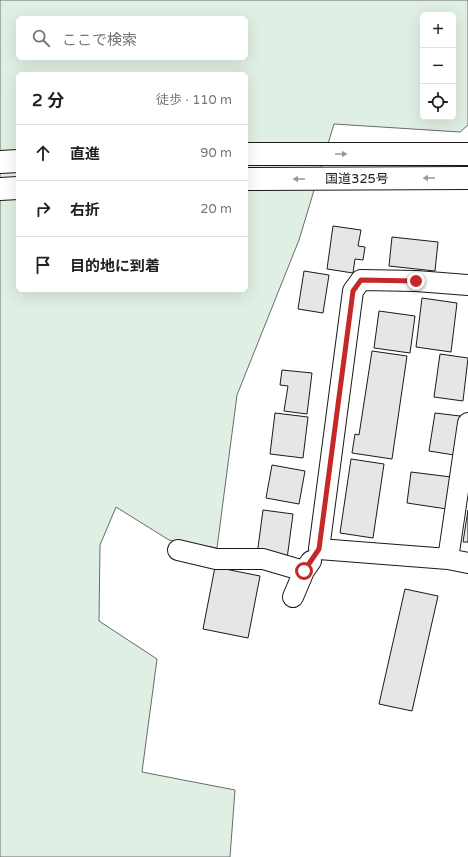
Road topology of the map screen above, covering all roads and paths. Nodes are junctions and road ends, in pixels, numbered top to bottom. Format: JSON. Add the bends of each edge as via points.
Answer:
{"nodes":[{"id":1,"x":248,"y":154,"type":"edge"},
{"id":2,"x":468,"y":154,"type":"edge"},
{"id":3,"x":16,"y":161,"type":"edge"},
{"id":4,"x":0,"y":162,"type":"edge"},
{"id":5,"x":468,"y":178,"type":"edge"},
{"id":6,"x":248,"y":179,"type":"edge"},
{"id":7,"x":16,"y":188,"type":"edge"},
{"id":8,"x":0,"y":189,"type":"edge"},
{"id":9,"x":468,"y":285,"type":"edge"},
{"id":10,"x":468,"y":423,"type":"edge"},
{"id":11,"x":319,"y":549,"type":"junction"},
{"id":12,"x":178,"y":550,"type":"dead end"},
{"id":13,"x":448,"y":559,"type":"junction"},
{"id":14,"x":468,"y":563,"type":"edge"},
{"id":15,"x":304,"y":571,"type":"junction"},
{"id":16,"x":293,"y":598,"type":"dead end"}],
"edges":[{"from":1,"to":2,"type":"highway","name":"国道325号","one_way":true},
{"from":3,"to":4,"type":"highway"},
{"from":5,"to":6,"type":"highway","name":"国道325号","one_way":true},
{"from":7,"to":8,"type":"highway"},
{"from":9,"to":11,"type":"street","via":[[361,280],[353,291]]},
{"from":10,"to":13,"type":"street"},
{"from":11,"to":13,"type":"street"},
{"from":11,"to":15,"type":"street"},
{"from":12,"to":15,"type":"street","via":[[216,559],[262,559]]},
{"from":13,"to":14,"type":"street"},
{"from":15,"to":16,"type":"street"}]}
